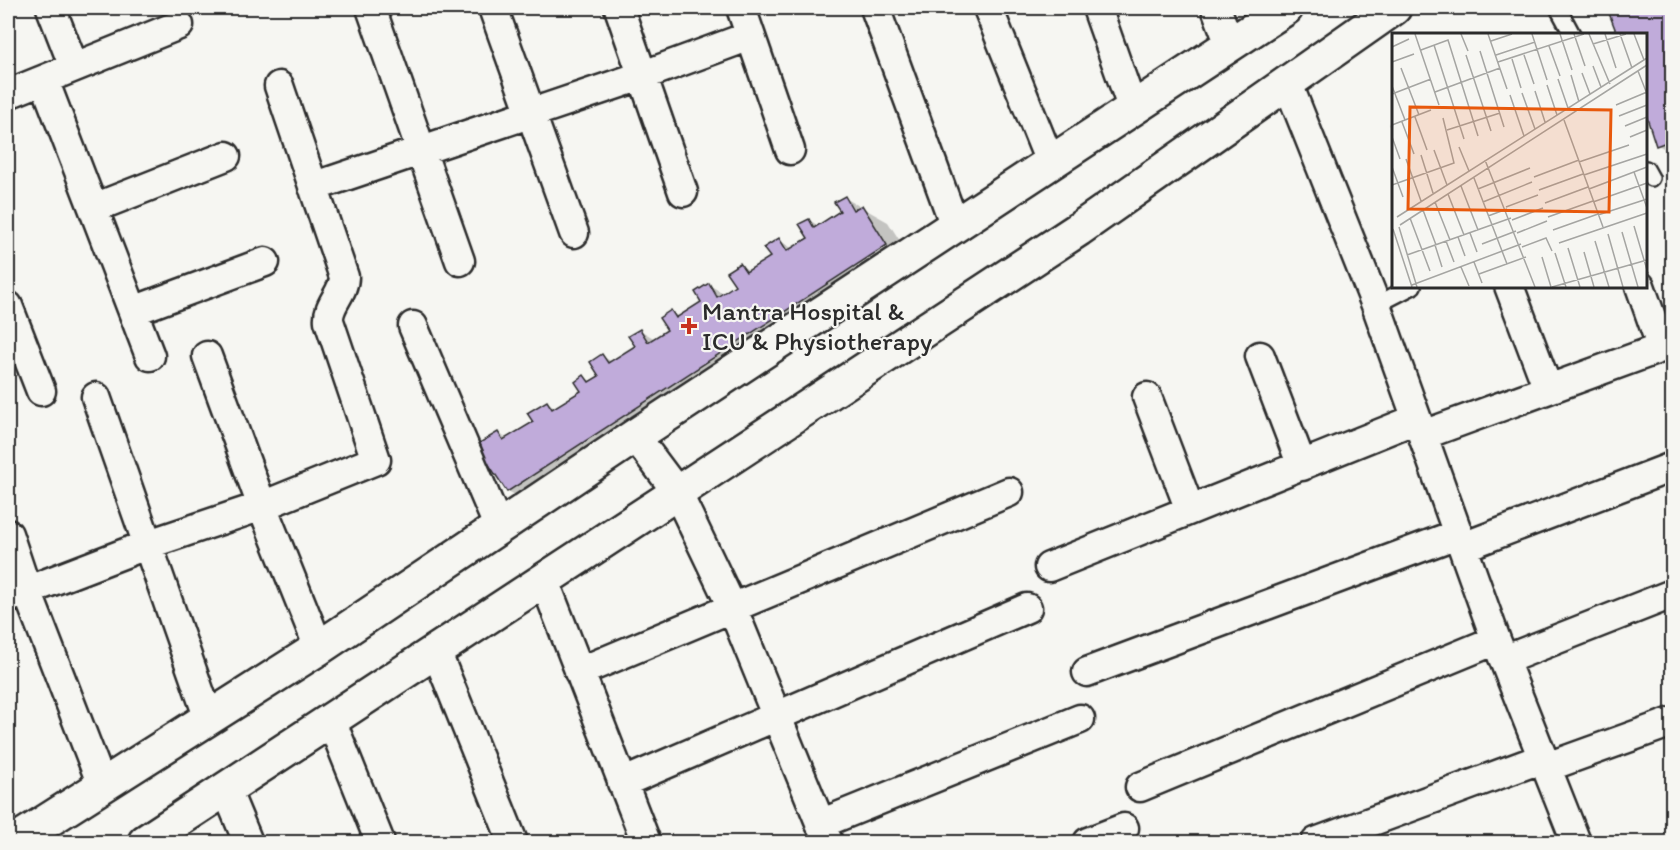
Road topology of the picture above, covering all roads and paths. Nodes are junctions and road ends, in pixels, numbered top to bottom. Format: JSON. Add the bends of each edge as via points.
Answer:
{"nodes":[{"id":1,"x":51,"y":8,"type":"edge"},
{"id":2,"x":371,"y":8,"type":"edge"},
{"id":3,"x":493,"y":8,"type":"edge"},
{"id":4,"x":619,"y":8,"type":"edge"},
{"id":5,"x":741,"y":8,"type":"edge"},
{"id":6,"x":875,"y":8,"type":"edge"},
{"id":7,"x":988,"y":8,"type":"edge"},
{"id":8,"x":1096,"y":8,"type":"edge"},
{"id":9,"x":1216,"y":8,"type":"edge"},
{"id":10,"x":1286,"y":8,"type":"edge"},
{"id":11,"x":1394,"y":8,"type":"edge"},
{"id":12,"x":1558,"y":8,"type":"edge"},
{"id":13,"x":179,"y":25,"type":"dead end"},
{"id":14,"x":1571,"y":33,"type":"edge"},
{"id":15,"x":750,"y":36,"type":"junction"},
{"id":16,"x":1230,"y":45,"type":"junction"},
{"id":17,"x":75,"y":67,"type":"junction"},
{"id":18,"x":644,"y":75,"type":"junction"},
{"id":19,"x":44,"y":80,"type":"junction"},
{"id":20,"x":1288,"y":84,"type":"junction"},
{"id":21,"x":279,"y":86,"type":"dead end"},
{"id":22,"x":8,"y":94,"type":"edge"},
{"id":23,"x":1132,"y":107,"type":"junction"},
{"id":24,"x":531,"y":112,"type":"junction"},
{"id":25,"x":422,"y":150,"type":"junction"},
{"id":26,"x":790,"y":150,"type":"dead end"},
{"id":27,"x":226,"y":156,"type":"dead end"},
{"id":28,"x":1050,"y":162,"type":"junction"},
{"id":29,"x":313,"y":187,"type":"junction"},
{"id":30,"x":683,"y":192,"type":"dead end"},
{"id":31,"x":94,"y":208,"type":"junction"},
{"id":32,"x":955,"y":226,"type":"junction"},
{"id":33,"x":574,"y":233,"type":"dead end"},
{"id":34,"x":265,"y":261,"type":"dead end"},
{"id":35,"x":460,"y":261,"type":"dead end"},
{"id":36,"x":1409,"y":288,"type":"edge"},
{"id":37,"x":1510,"y":288,"type":"edge"},
{"id":38,"x":1641,"y":288,"type":"edge"},
{"id":39,"x":1376,"y":305,"type":"junction"},
{"id":40,"x":8,"y":306,"type":"edge"},
{"id":41,"x":133,"y":311,"type":"junction"},
{"id":42,"x":413,"y":326,"type":"dead end"},
{"id":43,"x":1667,"y":346,"type":"edge"},
{"id":44,"x":150,"y":356,"type":"dead end"},
{"id":45,"x":207,"y":356,"type":"dead end"},
{"id":46,"x":1260,"y":356,"type":"dead end"},
{"id":47,"x":1548,"y":389,"type":"junction"},
{"id":48,"x":41,"y":391,"type":"dead end"},
{"id":49,"x":96,"y":397,"type":"dead end"},
{"id":50,"x":1147,"y":397,"type":"dead end"},
{"id":51,"x":1420,"y":427,"type":"junction"},
{"id":52,"x":635,"y":436,"type":"junction"},
{"id":53,"x":1302,"y":466,"type":"junction"},
{"id":54,"x":1672,"y":467,"type":"edge"},
{"id":55,"x":676,"y":492,"type":"junction"},
{"id":56,"x":1009,"y":492,"type":"dead end"},
{"id":57,"x":262,"y":506,"type":"junction"},
{"id":58,"x":1190,"y":510,"type":"junction"},
{"id":59,"x":499,"y":528,"type":"junction"},
{"id":60,"x":8,"y":534,"type":"edge"},
{"id":61,"x":1460,"y":541,"type":"junction"},
{"id":62,"x":146,"y":545,"type":"junction"},
{"id":63,"x":1049,"y":567,"type":"dead end"},
{"id":64,"x":544,"y":580,"type":"junction"},
{"id":65,"x":1672,"y":594,"type":"edge"},
{"id":66,"x":17,"y":595,"type":"edge"},
{"id":67,"x":732,"y":607,"type":"junction"},
{"id":68,"x":1027,"y":608,"type":"dead end"},
{"id":69,"x":319,"y":648,"type":"junction"},
{"id":70,"x":1500,"y":650,"type":"junction"},
{"id":71,"x":436,"y":651,"type":"junction"},
{"id":72,"x":579,"y":672,"type":"junction"},
{"id":73,"x":1087,"y":672,"type":"dead end"},
{"id":74,"x":777,"y":718,"type":"junction"},
{"id":75,"x":209,"y":719,"type":"junction"},
{"id":76,"x":1080,"y":719,"type":"dead end"},
{"id":77,"x":331,"y":720,"type":"junction"},
{"id":78,"x":1672,"y":722,"type":"edge"},
{"id":79,"x":1545,"y":762,"type":"junction"},
{"id":80,"x":622,"y":783,"type":"junction"},
{"id":81,"x":102,"y":785,"type":"junction"},
{"id":82,"x":1140,"y":787,"type":"dead end"},
{"id":83,"x":226,"y":789,"type":"junction"},
{"id":84,"x":1124,"y":828,"type":"dead end"},
{"id":85,"x":821,"y":836,"type":"edge"},
{"id":86,"x":14,"y":843,"type":"edge"},
{"id":87,"x":145,"y":843,"type":"edge"},
{"id":88,"x":248,"y":843,"type":"edge"},
{"id":89,"x":380,"y":843,"type":"edge"},
{"id":90,"x":513,"y":843,"type":"edge"},
{"id":91,"x":646,"y":843,"type":"edge"},
{"id":92,"x":1088,"y":843,"type":"edge"},
{"id":93,"x":1316,"y":843,"type":"edge"},
{"id":94,"x":1576,"y":843,"type":"edge"}],
"edges":[{"from":1,"to":17,"type":"street"},
{"from":2,"to":25,"type":"street"},
{"from":3,"to":24,"type":"street"},
{"from":4,"to":18,"type":"street"},
{"from":5,"to":15,"type":"street"},
{"from":6,"to":32,"type":"street"},
{"from":7,"to":28,"type":"street"},
{"from":8,"to":23,"type":"street"},
{"from":9,"to":16,"type":"street"},
{"from":10,"to":16,"type":"street"},
{"from":11,"to":20,"type":"street"},
{"from":12,"to":14,"type":"lane"},
{"from":13,"to":17,"type":"street"},
{"from":15,"to":18,"type":"street"},
{"from":15,"to":26,"type":"street"},
{"from":16,"to":23,"type":"street"},
{"from":17,"to":19,"type":"street"},
{"from":18,"to":24,"type":"street"},
{"from":18,"to":30,"type":"street"},
{"from":19,"to":22,"type":"street"},
{"from":19,"to":31,"type":"street"},
{"from":20,"to":39,"type":"street"},
{"from":20,"to":55,"type":"street","via":[[1079,229]]},
{"from":21,"to":29,"type":"street"},
{"from":23,"to":28,"type":"street"},
{"from":24,"to":25,"type":"street"},
{"from":24,"to":33,"type":"street"},
{"from":25,"to":29,"type":"street"},
{"from":25,"to":35,"type":"street"},
{"from":27,"to":31,"type":"street"},
{"from":28,"to":32,"type":"street"},
{"from":29,"to":57,"type":"street","via":[[344,280],[328,315],[329,321],[376,460]]},
{"from":31,"to":41,"type":"street"},
{"from":32,"to":52,"type":"street"},
{"from":34,"to":41,"type":"street"},
{"from":36,"to":39,"type":"lane"},
{"from":37,"to":47,"type":"street"},
{"from":38,"to":43,"type":"street"},
{"from":39,"to":51,"type":"street"},
{"from":40,"to":48,"type":"street"},
{"from":41,"to":44,"type":"street"},
{"from":42,"to":59,"type":"street"},
{"from":43,"to":47,"type":"street"},
{"from":45,"to":57,"type":"street"},
{"from":46,"to":53,"type":"street"},
{"from":47,"to":51,"type":"street"},
{"from":49,"to":62,"type":"street"},
{"from":50,"to":58,"type":"street"},
{"from":51,"to":53,"type":"street"},
{"from":51,"to":61,"type":"street"},
{"from":52,"to":55,"type":"street"},
{"from":52,"to":59,"type":"street"},
{"from":53,"to":58,"type":"street"},
{"from":54,"to":61,"type":"street"},
{"from":55,"to":64,"type":"street"},
{"from":55,"to":67,"type":"street"},
{"from":56,"to":67,"type":"street"},
{"from":57,"to":62,"type":"street"},
{"from":57,"to":69,"type":"street"},
{"from":58,"to":63,"type":"street"},
{"from":59,"to":69,"type":"street"},
{"from":60,"to":66,"type":"street"},
{"from":61,"to":70,"type":"street"},
{"from":61,"to":73,"type":"street"},
{"from":62,"to":66,"type":"street"},
{"from":62,"to":75,"type":"street"},
{"from":64,"to":71,"type":"street"},
{"from":64,"to":72,"type":"street"},
{"from":65,"to":70,"type":"street"},
{"from":66,"to":81,"type":"street"},
{"from":67,"to":72,"type":"street"},
{"from":67,"to":74,"type":"street"},
{"from":68,"to":74,"type":"street"},
{"from":69,"to":75,"type":"street"},
{"from":70,"to":79,"type":"street"},
{"from":70,"to":82,"type":"street"},
{"from":71,"to":77,"type":"street"},
{"from":71,"to":90,"type":"street"},
{"from":72,"to":80,"type":"street"},
{"from":74,"to":80,"type":"street"},
{"from":74,"to":85,"type":"street"},
{"from":75,"to":81,"type":"street"},
{"from":76,"to":85,"type":"street"},
{"from":77,"to":83,"type":"street"},
{"from":77,"to":89,"type":"street"},
{"from":78,"to":79,"type":"street"},
{"from":79,"to":93,"type":"street"},
{"from":79,"to":94,"type":"street"},
{"from":80,"to":91,"type":"street"},
{"from":81,"to":86,"type":"street"},
{"from":83,"to":87,"type":"street"},
{"from":83,"to":88,"type":"street"},
{"from":84,"to":92,"type":"street"}]}
